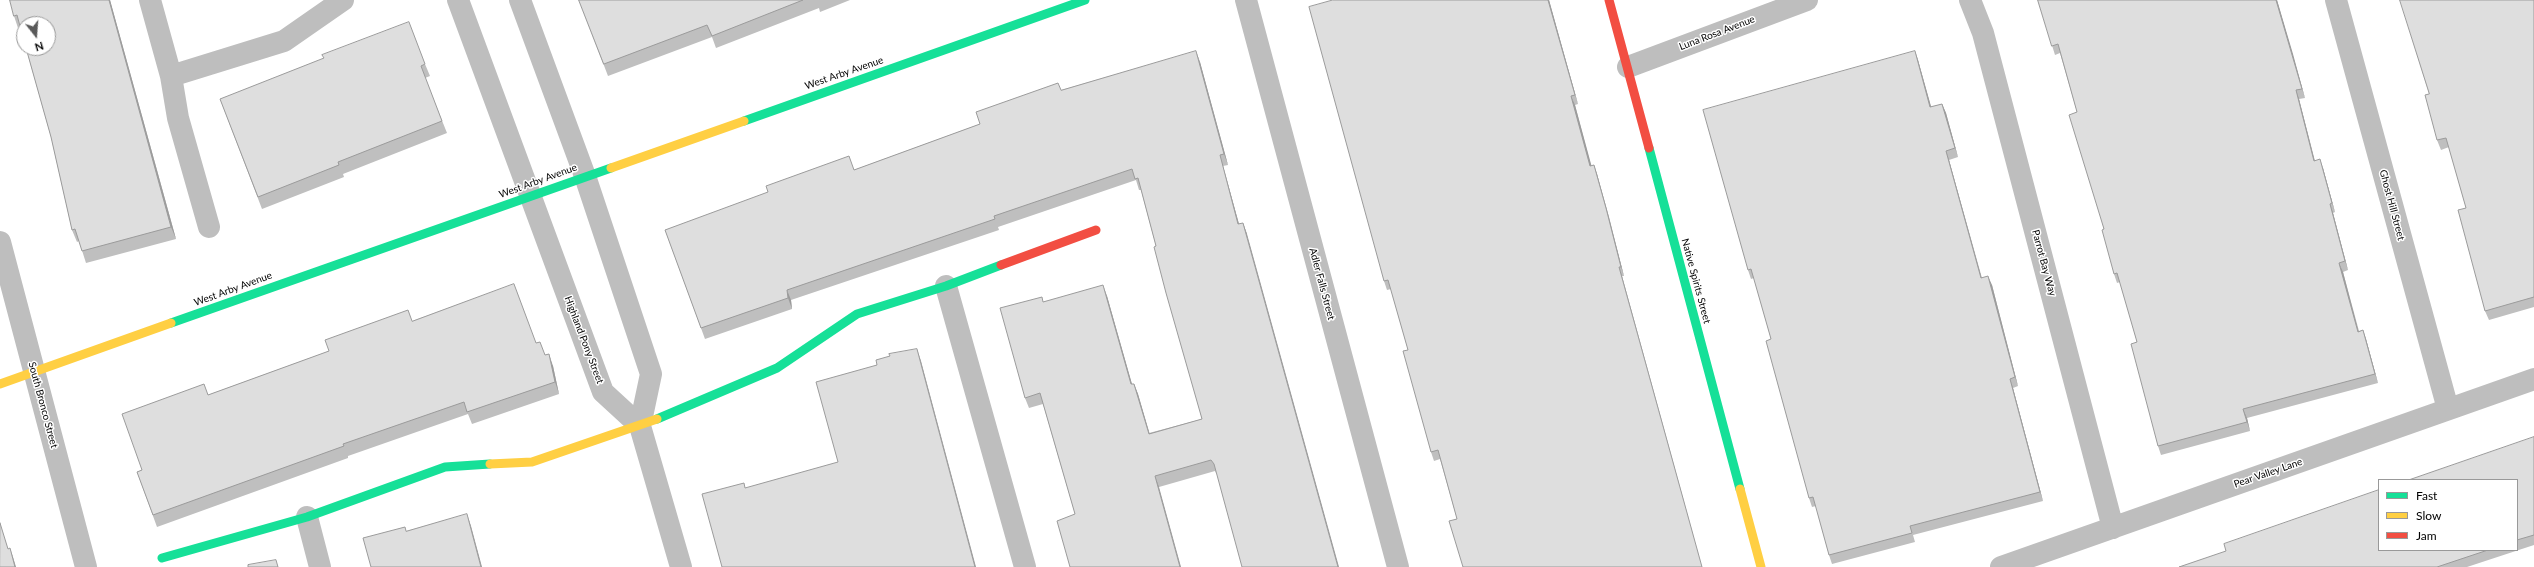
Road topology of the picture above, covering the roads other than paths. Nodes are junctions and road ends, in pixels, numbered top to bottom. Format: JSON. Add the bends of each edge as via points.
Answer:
{"nodes":[{"id":1,"x":150,"y":0,"type":"edge"},
{"id":2,"x":343,"y":0,"type":"edge"},
{"id":3,"x":458,"y":0,"type":"edge"},
{"id":4,"x":520,"y":0,"type":"edge"},
{"id":5,"x":1085,"y":0,"type":"edge"},
{"id":6,"x":1246,"y":0,"type":"edge"},
{"id":7,"x":1609,"y":0,"type":"edge"},
{"id":8,"x":1807,"y":0,"type":"edge"},
{"id":9,"x":1970,"y":0,"type":"edge"},
{"id":10,"x":2336,"y":0,"type":"edge"},
{"id":11,"x":1628,"y":67,"type":"junction"},
{"id":12,"x":171,"y":76,"type":"junction"},
{"id":13,"x":585,"y":176,"type":"junction"},
{"id":14,"x":529,"y":196,"type":"junction"},
{"id":15,"x":209,"y":227,"type":"dead end"},
{"id":16,"x":1096,"y":230,"type":"dead end"},
{"id":17,"x":0,"y":242,"type":"edge"},
{"id":18,"x":946,"y":286,"type":"junction"},
{"id":19,"x":34,"y":372,"type":"junction"},
{"id":20,"x":2534,"y":379,"type":"edge"},
{"id":21,"x":0,"y":384,"type":"edge"},
{"id":22,"x":2448,"y":409,"type":"junction"},
{"id":23,"x":640,"y":426,"type":"junction"},
{"id":24,"x":307,"y":516,"type":"junction"},
{"id":25,"x":2113,"y":528,"type":"junction"},
{"id":26,"x":162,"y":558,"type":"dead end"},
{"id":27,"x":86,"y":567,"type":"edge"},
{"id":28,"x":320,"y":567,"type":"edge"},
{"id":29,"x":680,"y":567,"type":"edge"},
{"id":30,"x":1025,"y":567,"type":"edge"},
{"id":31,"x":1398,"y":567,"type":"edge"},
{"id":32,"x":1761,"y":567,"type":"edge"},
{"id":33,"x":2001,"y":567,"type":"edge"}],
"edges":[{"from":1,"to":12,"type":"street"},
{"from":2,"to":12,"type":"street","via":[[284,41]]},
{"from":3,"to":14,"type":"street","name":"Highland Pony Street"},
{"from":4,"to":13,"type":"street"},
{"from":5,"to":13,"type":"street","name":"West Arby Avenue"},
{"from":6,"to":31,"type":"street","name":"Adler Falls Street"},
{"from":7,"to":11,"type":"street","name":"Native Spirits Street"},
{"from":8,"to":11,"type":"street","name":"Luna Rosa Avenue"},
{"from":9,"to":25,"type":"street","name":"Parrot Bay Way","via":[[1983,33]]},
{"from":10,"to":22,"type":"street","name":"Ghost Hill Street"},
{"from":11,"to":32,"type":"street","name":"Native Spirits Street"},
{"from":12,"to":15,"type":"street","via":[[178,118]]},
{"from":13,"to":14,"type":"street","name":"West Arby Avenue"},
{"from":13,"to":23,"type":"street","via":[[651,374]]},
{"from":14,"to":19,"type":"street","name":"West Arby Avenue"},
{"from":14,"to":23,"type":"street","name":"Highland Pony Street","via":[[603,392]]},
{"from":16,"to":18,"type":"street"},
{"from":17,"to":19,"type":"street","name":"South Bronco Street"},
{"from":18,"to":23,"type":"street","via":[[857,314],[777,368]]},
{"from":18,"to":30,"type":"street"},
{"from":19,"to":21,"type":"street","name":"West Arby Avenue"},
{"from":19,"to":27,"type":"street","name":"South Bronco Street"},
{"from":20,"to":22,"type":"street","name":"Pear Valley Lane"},
{"from":22,"to":25,"type":"street","name":"Pear Valley Lane"},
{"from":23,"to":24,"type":"street","via":[[532,462],[445,467]]},
{"from":23,"to":29,"type":"street"},
{"from":24,"to":26,"type":"street"},
{"from":24,"to":28,"type":"street"},
{"from":25,"to":33,"type":"street","name":"Pear Valley Lane"}]}
